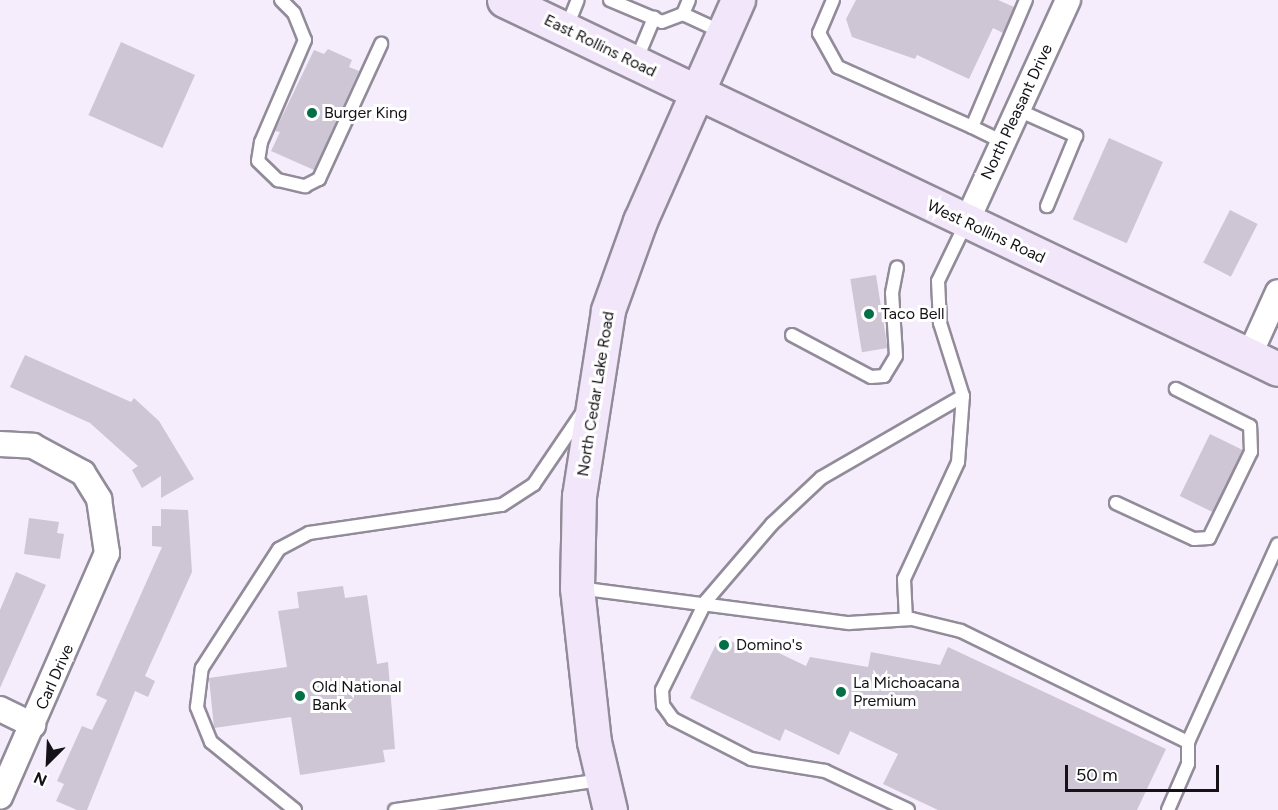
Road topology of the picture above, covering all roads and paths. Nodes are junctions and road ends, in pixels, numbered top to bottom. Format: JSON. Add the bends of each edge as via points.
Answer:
{"nodes":[{"id":1,"x":281,"y":0,"type":"edge"},
{"id":2,"x":506,"y":0,"type":"edge"},
{"id":3,"x":610,"y":0,"type":"edge"},
{"id":4,"x":689,"y":0,"type":"edge"},
{"id":5,"x":738,"y":0,"type":"edge"},
{"id":6,"x":833,"y":0,"type":"edge"},
{"id":7,"x":1026,"y":0,"type":"edge"},
{"id":8,"x":1068,"y":0,"type":"edge"},
{"id":9,"x":683,"y":14,"type":"junction"},
{"id":10,"x":572,"y":15,"type":"edge"},
{"id":11,"x":654,"y":18,"type":"junction"},
{"id":12,"x":723,"y":32,"type":"junction"},
{"id":13,"x":381,"y":44,"type":"dead end"},
{"id":14,"x":635,"y":63,"type":"junction"},
{"id":15,"x":696,"y":92,"type":"junction"},
{"id":16,"x":1018,"y":110,"type":"junction"},
{"id":17,"x":972,"y":128,"type":"junction"},
{"id":18,"x":1003,"y":142,"type":"junction"},
{"id":19,"x":1047,"y":206,"type":"dead end"},
{"id":20,"x":966,"y":223,"type":"junction"},
{"id":21,"x":897,"y":267,"type":"dead end"},
{"id":22,"x":1278,"y":292,"type":"edge"},
{"id":23,"x":792,"y":335,"type":"dead end"},
{"id":24,"x":1264,"y":363,"type":"edge"},
{"id":25,"x":1176,"y":389,"type":"dead end"},
{"id":26,"x":595,"y":395,"type":"junction"},
{"id":27,"x":963,"y":396,"type":"junction"},
{"id":28,"x":0,"y":444,"type":"edge"},
{"id":29,"x":1116,"y":503,"type":"dead end"},
{"id":30,"x":1278,"y":544,"type":"edge"},
{"id":31,"x":577,"y":588,"type":"junction"},
{"id":32,"x":706,"y":601,"type":"junction"},
{"id":33,"x":906,"y":619,"type":"junction"},
{"id":34,"x":0,"y":709,"type":"edge"},
{"id":35,"x":33,"y":725,"type":"junction"},
{"id":36,"x":1188,"y":742,"type":"junction"},
{"id":37,"x":606,"y":795,"type":"edge"},
{"id":38,"x":0,"y":797,"type":"edge"},
{"id":39,"x":295,"y":810,"type":"edge"},
{"id":40,"x":394,"y":810,"type":"edge"},
{"id":41,"x":908,"y":810,"type":"edge"},
{"id":42,"x":1168,"y":810,"type":"edge"}],
"edges":[{"from":1,"to":13,"type":"lane","via":[[294,13],[305,40],[261,142],[258,161],[278,180],[304,186],[319,179]]},
{"from":2,"to":10,"type":"main road","name":"East Rollins Road"},
{"from":3,"to":11,"type":"lane"},
{"from":4,"to":9,"type":"lane"},
{"from":5,"to":12,"type":"main road","name":"North Cedar Lake Road"},
{"from":6,"to":17,"type":"lane","via":[[819,33],[838,68]]},
{"from":7,"to":17,"type":"lane"},
{"from":8,"to":16,"type":"street","name":"North Pleasant Drive"},
{"from":9,"to":11,"type":"lane","via":[[662,22]]},
{"from":9,"to":12,"type":"lane"},
{"from":10,"to":14,"type":"main road","name":"East Rollins Road"},
{"from":11,"to":14,"type":"lane"},
{"from":12,"to":15,"type":"main road","name":"North Cedar Lake Road"},
{"from":14,"to":15,"type":"main road","name":"East Rollins Road"},
{"from":15,"to":20,"type":"main road","name":"West Rollins Road"},
{"from":15,"to":26,"type":"main road","name":"North Cedar Lake Road","via":[[608,310]]},
{"from":16,"to":18,"type":"street","name":"North Pleasant Drive"},
{"from":16,"to":19,"type":"lane","via":[[1076,136]]},
{"from":17,"to":18,"type":"lane"},
{"from":18,"to":20,"type":"street","name":"North Pleasant Drive"},
{"from":20,"to":24,"type":"main road","name":"West Rollins Road"},
{"from":20,"to":27,"type":"lane","via":[[938,281],[940,323]]},
{"from":21,"to":23,"type":"lane","via":[[892,293],[896,356],[884,376],[871,376]]},
{"from":22,"to":24,"type":"street"},
{"from":25,"to":29,"type":"lane","via":[[1250,426],[1251,452],[1209,538],[1194,539]]},
{"from":26,"to":31,"type":"main road","name":"North Cedar Lake Road","via":[[579,496]]},
{"from":26,"to":39,"type":"lane","via":[[534,484],[502,505],[309,533],[279,549],[202,668],[197,706],[211,742]]},
{"from":27,"to":32,"type":"lane","via":[[820,478],[723,576]]},
{"from":27,"to":33,"type":"lane","via":[[958,462],[904,579]]},
{"from":28,"to":35,"type":"street","name":"Carl Drive","via":[[33,446],[83,473],[105,520],[107,553]]},
{"from":30,"to":36,"type":"lane"},
{"from":31,"to":32,"type":"lane"},
{"from":31,"to":37,"type":"main road","name":"North Cedar Lake Road"},
{"from":32,"to":33,"type":"lane","via":[[849,623]]},
{"from":32,"to":41,"type":"lane","via":[[662,690],[663,705],[673,718],[752,759],[825,771]]},
{"from":33,"to":36,"type":"lane","via":[[961,631]]},
{"from":34,"to":35,"type":"street"},
{"from":35,"to":38,"type":"street","name":"Carl Drive"},
{"from":36,"to":42,"type":"lane","via":[[1188,764]]},
{"from":37,"to":40,"type":"lane"}]}
